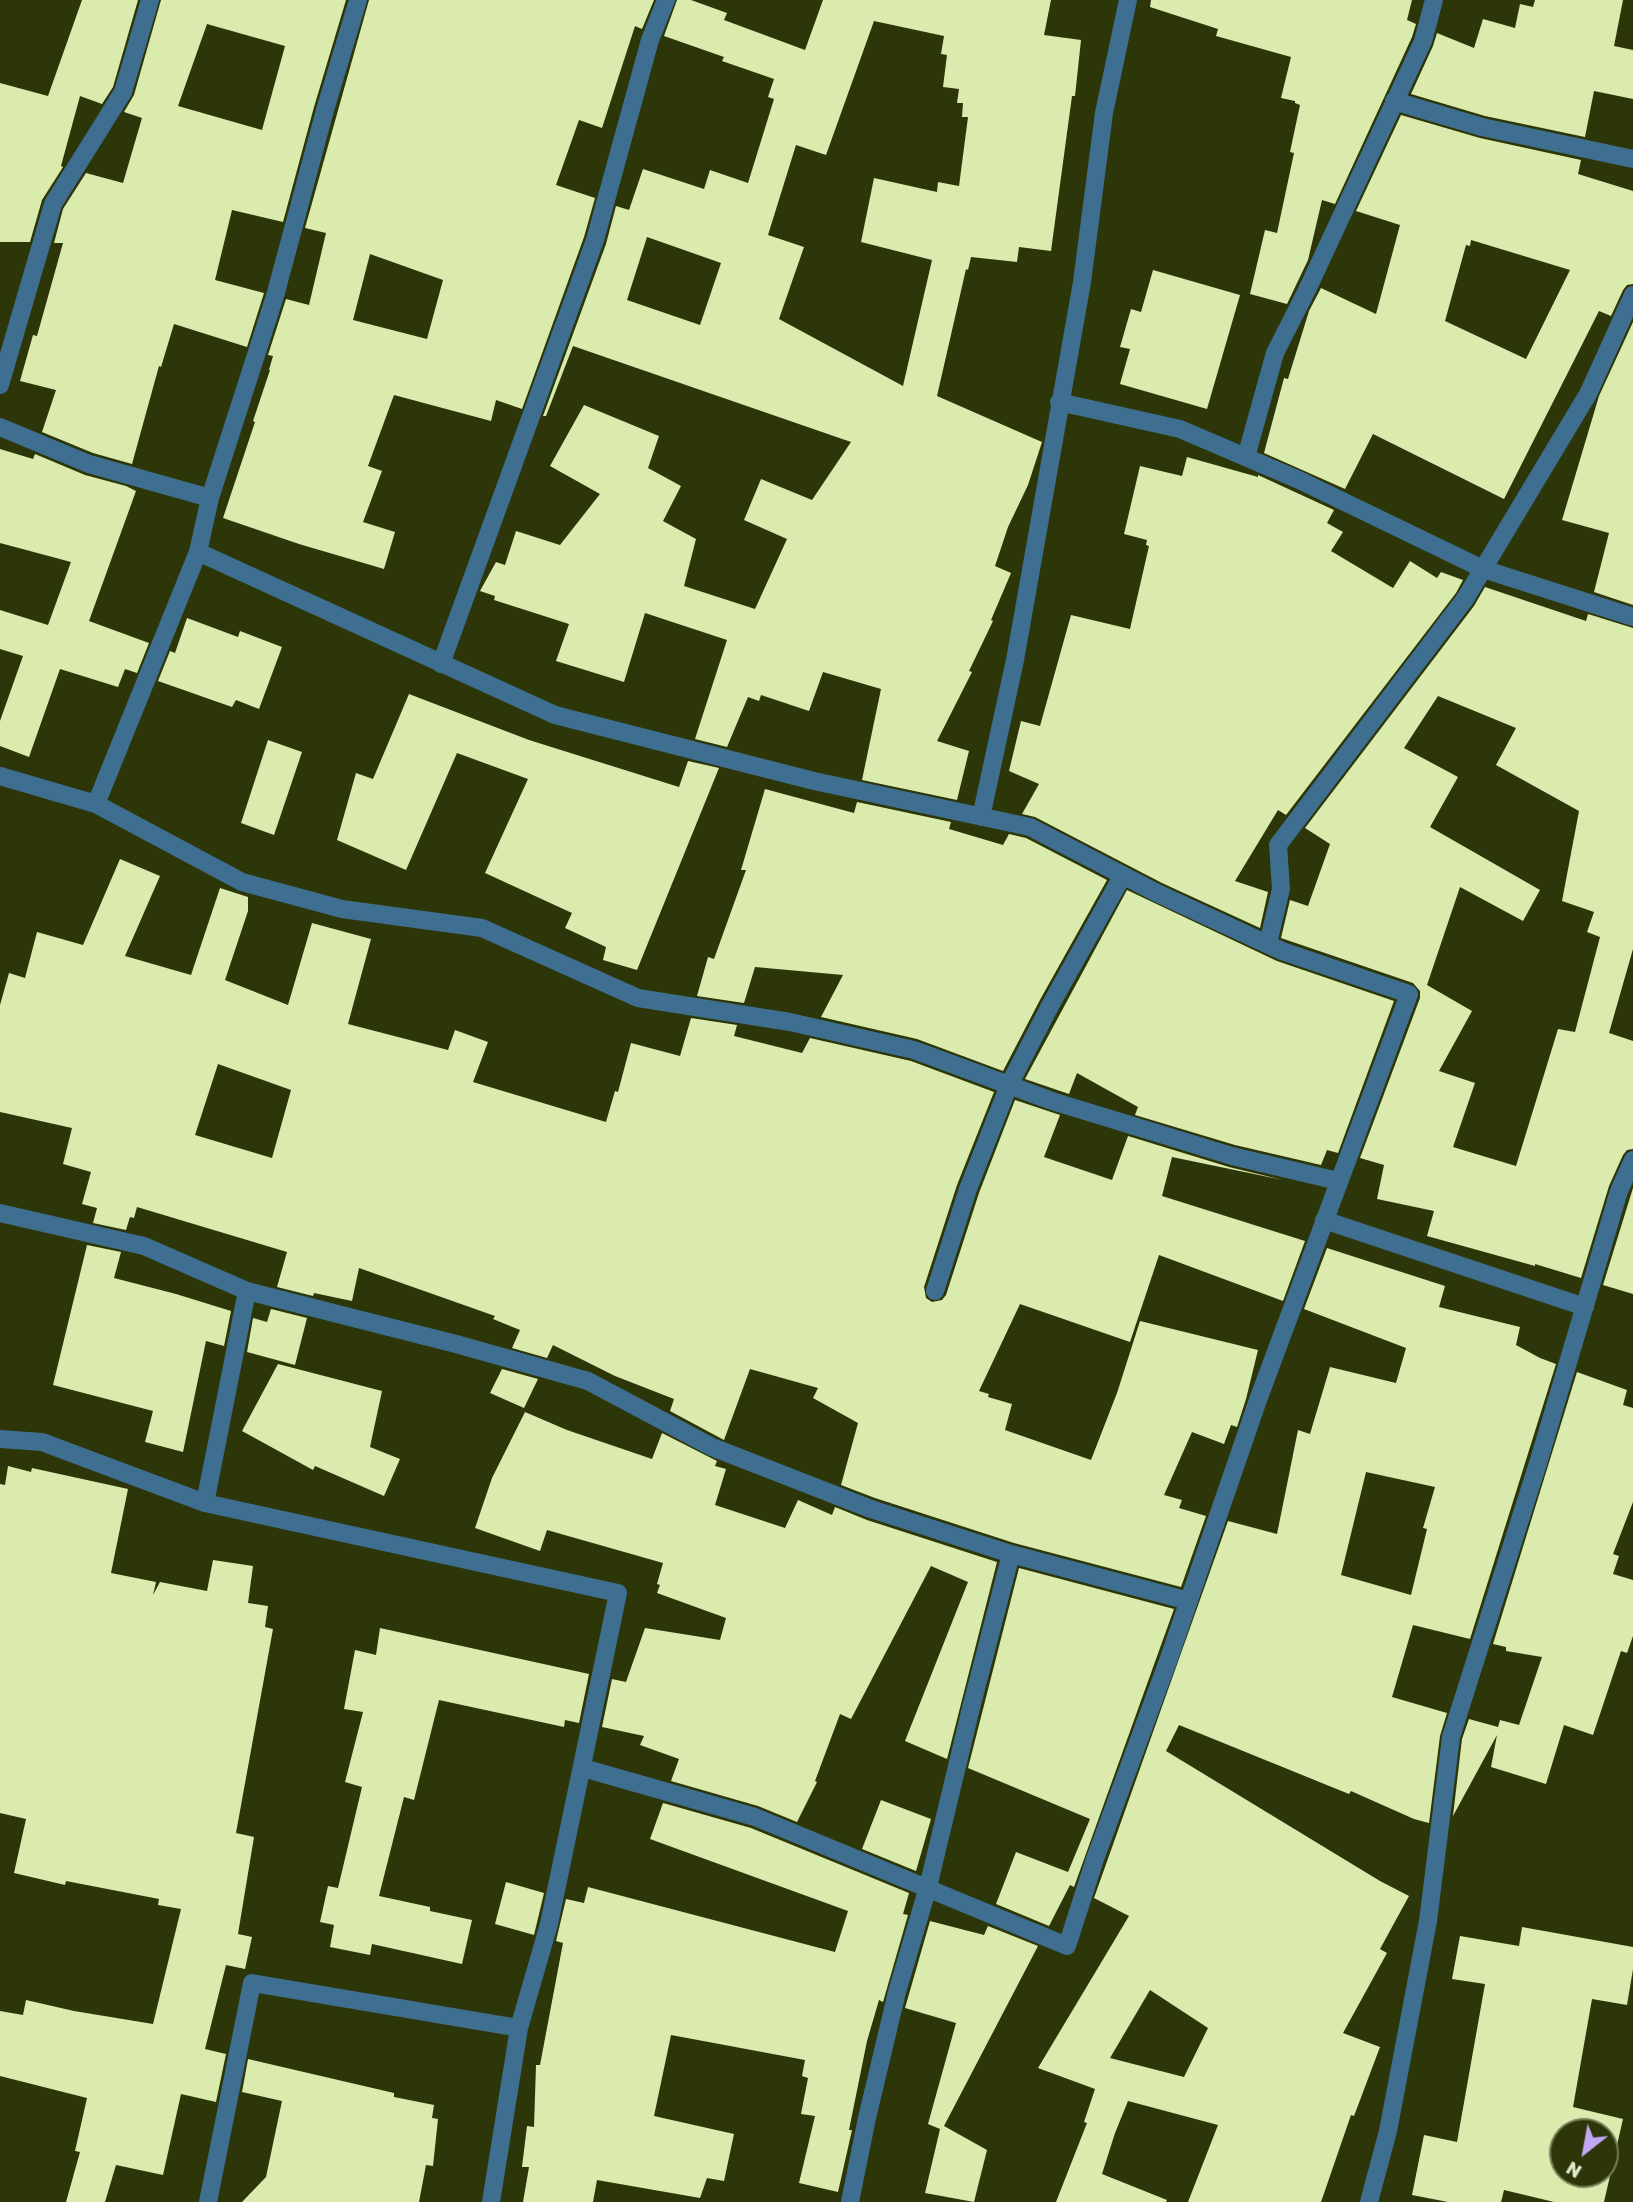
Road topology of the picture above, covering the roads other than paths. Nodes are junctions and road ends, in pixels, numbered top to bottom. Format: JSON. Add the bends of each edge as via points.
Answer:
{"nodes":[{"id":1,"x":150,"y":0,"type":"edge"},
{"id":2,"x":358,"y":0,"type":"edge"},
{"id":3,"x":666,"y":0,"type":"edge"},
{"id":4,"x":1128,"y":0,"type":"edge"},
{"id":5,"x":1434,"y":0,"type":"edge"},
{"id":6,"x":1394,"y":101,"type":"junction"},
{"id":7,"x":1633,"y":159,"type":"edge"},
{"id":8,"x":1633,"y":295,"type":"edge"},
{"id":9,"x":0,"y":385,"type":"edge"},
{"id":10,"x":1059,"y":402,"type":"junction"},
{"id":11,"x":0,"y":427,"type":"edge"},
{"id":12,"x":1246,"y":457,"type":"junction"},
{"id":13,"x":210,"y":498,"type":"junction"},
{"id":14,"x":198,"y":552,"type":"junction"},
{"id":15,"x":1483,"y":569,"type":"junction"},
{"id":16,"x":1633,"y":617,"type":"edge"},
{"id":17,"x":441,"y":664,"type":"junction"},
{"id":18,"x":0,"y":776,"type":"edge"},
{"id":19,"x":96,"y":804,"type":"junction"},
{"id":20,"x":981,"y":817,"type":"junction"},
{"id":21,"x":1123,"y":875,"type":"junction"},
{"id":22,"x":1268,"y":943,"type":"junction"},
{"id":23,"x":1009,"y":1085,"type":"junction"},
{"id":24,"x":1633,"y":1160,"type":"edge"},
{"id":25,"x":1338,"y":1181,"type":"junction"},
{"id":26,"x":0,"y":1213,"type":"edge"},
{"id":27,"x":1324,"y":1220,"type":"junction"},
{"id":28,"x":247,"y":1291,"type":"junction"},
{"id":29,"x":935,"y":1291,"type":"dead end"},
{"id":30,"x":1585,"y":1307,"type":"junction"},
{"id":31,"x":0,"y":1439,"type":"edge"},
{"id":32,"x":205,"y":1503,"type":"junction"},
{"id":33,"x":1011,"y":1554,"type":"junction"},
{"id":34,"x":1189,"y":1601,"type":"junction"},
{"id":35,"x":583,"y":1768,"type":"junction"},
{"id":36,"x":928,"y":1888,"type":"junction"},
{"id":37,"x":519,"y":2028,"type":"junction"},
{"id":38,"x":1374,"y":2201,"type":"edge"},
{"id":39,"x":208,"y":2202,"type":"edge"},
{"id":40,"x":491,"y":2202,"type":"edge"},
{"id":41,"x":850,"y":2202,"type":"edge"}],
"edges":[{"from":1,"to":9,"type":"street","via":[[123,92],[53,204]]},
{"from":2,"to":13,"type":"street","via":[[275,296]]},
{"from":3,"to":17,"type":"street","via":[[650,40],[595,240]]},
{"from":4,"to":10,"type":"street","via":[[1104,113],[1082,282]]},
{"from":5,"to":6,"type":"street","via":[[1423,41]]},
{"from":6,"to":7,"type":"street","via":[[1482,127]]},
{"from":6,"to":12,"type":"street","via":[[1275,353]]},
{"from":8,"to":15,"type":"street","via":[[1588,394]]},
{"from":10,"to":12,"type":"street","via":[[1180,429]]},
{"from":10,"to":20,"type":"street","via":[[1015,660]]},
{"from":11,"to":13,"type":"street","via":[[89,464]]},
{"from":12,"to":15,"type":"street"},
{"from":13,"to":14,"type":"street"},
{"from":14,"to":17,"type":"street"},
{"from":14,"to":19,"type":"street"},
{"from":15,"to":16,"type":"street"},
{"from":15,"to":22,"type":"street","via":[[1278,845],[1281,889]]},
{"from":17,"to":20,"type":"street","via":[[555,715],[814,781]]},
{"from":18,"to":19,"type":"street"},
{"from":19,"to":23,"type":"street","via":[[242,883],[342,909],[482,928],[638,998],[790,1022],[914,1050]]},
{"from":20,"to":21,"type":"street","via":[[1030,827]]},
{"from":21,"to":22,"type":"street"},
{"from":21,"to":23,"type":"street"},
{"from":22,"to":25,"type":"street","via":[[1409,994]]},
{"from":23,"to":25,"type":"street","via":[[1232,1156]]},
{"from":23,"to":29,"type":"street"},
{"from":24,"to":30,"type":"street","via":[[1619,1191]]},
{"from":25,"to":27,"type":"street"},
{"from":26,"to":28,"type":"street","via":[[144,1246]]},
{"from":27,"to":30,"type":"street"},
{"from":27,"to":34,"type":"street"},
{"from":28,"to":32,"type":"street"},
{"from":28,"to":33,"type":"street","via":[[588,1381],[712,1447],[871,1509]]},
{"from":30,"to":38,"type":"street","via":[[1451,1737],[1428,1921]]},
{"from":31,"to":32,"type":"street","via":[[42,1442]]},
{"from":32,"to":35,"type":"street","via":[[618,1593]]},
{"from":33,"to":34,"type":"street"},
{"from":33,"to":36,"type":"street"},
{"from":34,"to":36,"type":"street","via":[[1067,1946]]},
{"from":35,"to":36,"type":"street","via":[[755,1817]]},
{"from":35,"to":37,"type":"street","via":[[549,1924]]},
{"from":36,"to":41,"type":"street","via":[[897,1992]]},
{"from":37,"to":39,"type":"street","via":[[252,1983]]},
{"from":37,"to":40,"type":"street"}]}
